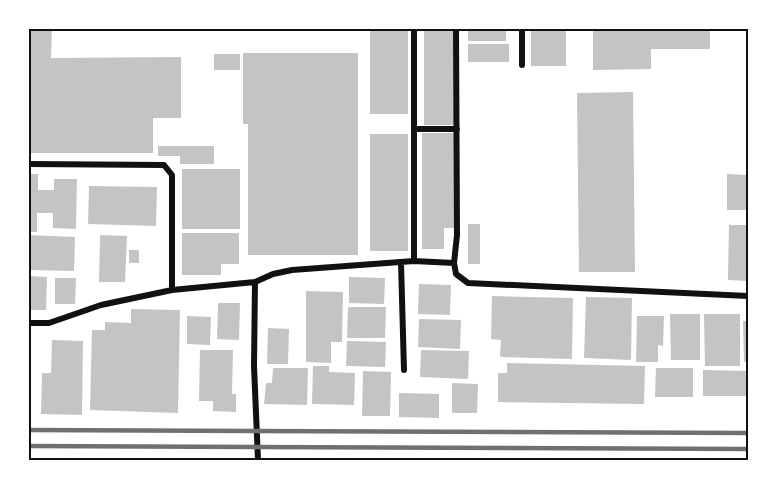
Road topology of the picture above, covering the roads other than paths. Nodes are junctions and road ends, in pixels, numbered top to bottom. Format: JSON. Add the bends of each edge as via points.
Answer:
{"nodes":[{"id":1,"x":414,"y":28,"type":"edge"},
{"id":2,"x":456,"y":28,"type":"edge"},
{"id":3,"x":522,"y":28,"type":"edge"},
{"id":4,"x":522,"y":65,"type":"dead end"},
{"id":5,"x":414,"y":129,"type":"junction"},
{"id":6,"x":457,"y":129,"type":"junction"},
{"id":7,"x":28,"y":164,"type":"edge"},
{"id":8,"x":414,"y":261,"type":"junction"},
{"id":9,"x":401,"y":262,"type":"junction"},
{"id":10,"x":453,"y":263,"type":"junction"},
{"id":11,"x":255,"y":282,"type":"junction"},
{"id":12,"x":171,"y":290,"type":"junction"},
{"id":13,"x":748,"y":296,"type":"edge"},
{"id":14,"x":28,"y":322,"type":"edge"},
{"id":15,"x":404,"y":370,"type":"dead end"},
{"id":16,"x":258,"y":460,"type":"edge"}],
"edges":[{"from":1,"to":5,"type":"street"},
{"from":2,"to":6,"type":"street"},
{"from":3,"to":4,"type":"street"},
{"from":5,"to":6,"type":"street"},
{"from":5,"to":8,"type":"street"},
{"from":6,"to":10,"type":"street","via":[[457,235]]},
{"from":7,"to":12,"type":"street","via":[[164,165],[171,175]]},
{"from":8,"to":9,"type":"street"},
{"from":8,"to":10,"type":"street"},
{"from":9,"to":11,"type":"street","via":[[292,270]]},
{"from":9,"to":15,"type":"street"},
{"from":10,"to":13,"type":"street","via":[[456,274],[468,283]]},
{"from":11,"to":12,"type":"street"},
{"from":11,"to":16,"type":"street"},
{"from":12,"to":14,"type":"street","via":[[101,305],[49,323]]}]}
